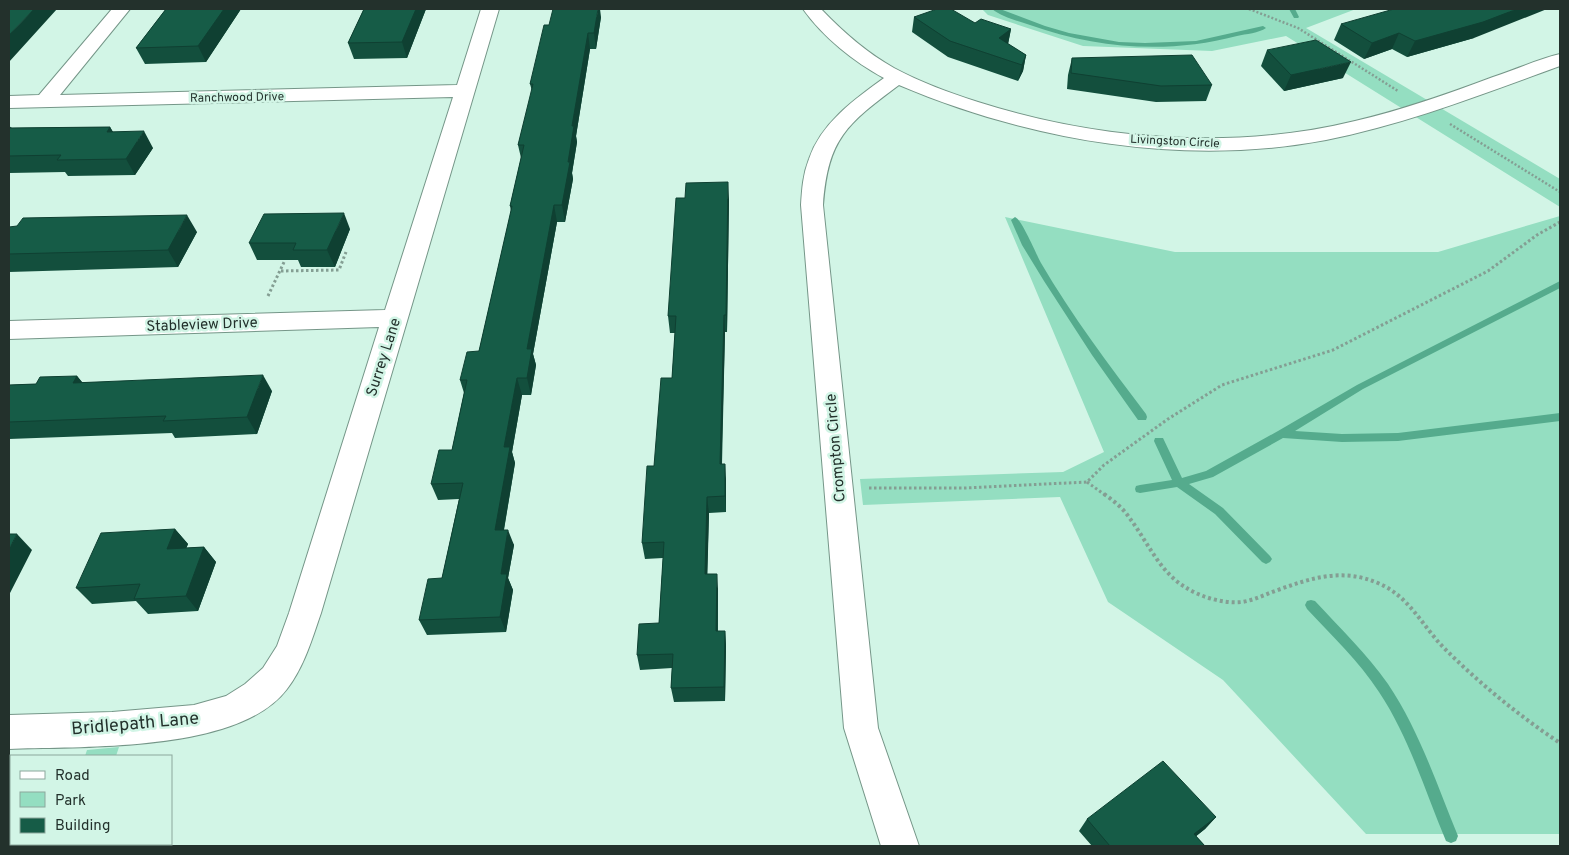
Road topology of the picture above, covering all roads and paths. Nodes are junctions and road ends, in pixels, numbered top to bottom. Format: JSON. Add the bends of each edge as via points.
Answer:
{"nodes":[{"id":1,"x":121,"y":9,"type":"edge"},
{"id":2,"x":490,"y":9,"type":"edge"},
{"id":3,"x":812,"y":9,"type":"edge"},
{"id":4,"x":1560,"y":60,"type":"edge"},
{"id":5,"x":898,"y":77,"type":"junction"},
{"id":6,"x":464,"y":91,"type":"junction"},
{"id":7,"x":9,"y":102,"type":"edge"},
{"id":8,"x":45,"y":102,"type":"junction"},
{"id":9,"x":1560,"y":222,"type":"edge"},
{"id":10,"x":346,"y":252,"type":"dead end"},
{"id":11,"x":285,"y":260,"type":"edge"},
{"id":12,"x":281,"y":271,"type":"junction"},
{"id":13,"x":396,"y":318,"type":"junction"},
{"id":14,"x":256,"y":322,"type":"junction"},
{"id":15,"x":9,"y":330,"type":"edge"},
{"id":16,"x":1087,"y":482,"type":"junction"},
{"id":17,"x":839,"y":488,"type":"junction"},
{"id":18,"x":257,"y":695,"type":"joint"},
{"id":19,"x":9,"y":732,"type":"edge"},
{"id":20,"x":1560,"y":743,"type":"edge"},
{"id":21,"x":900,"y":846,"type":"edge"}],
"edges":[{"from":1,"to":8,"type":"street"},
{"from":2,"to":6,"type":"street","name":"Surrey Lane"},
{"from":3,"to":5,"type":"street","name":"Livingston Circle","via":[[831,31]]},
{"from":4,"to":5,"type":"street","name":"Livingston Circle","via":[[1357,127],[1290,140],[1234,144],[1099,136],[998,114],[952,100]]},
{"from":5,"to":17,"type":"street","name":"Crompton Circle","via":[[857,107],[836,128],[824,147],[815,173],[812,206]]},
{"from":6,"to":8,"type":"street","name":"Ranchwood Drive"},
{"from":6,"to":13,"type":"street","name":"Surrey Lane"},
{"from":7,"to":8,"type":"street","name":"Ranchwood Drive"},
{"from":9,"to":16,"type":"path","via":[[1488,271],[1333,350],[1222,385],[1168,419],[1104,465]]},
{"from":10,"to":12,"type":"path","via":[[339,270]]},
{"from":11,"to":12,"type":"path"},
{"from":12,"to":14,"type":"path"},
{"from":13,"to":14,"type":"street","name":"Stableview Drive"},
{"from":13,"to":18,"type":"street","name":"Surrey Lane","via":[[291,653],[275,679]]},
{"from":14,"to":15,"type":"street","name":"Stableview Drive"},
{"from":16,"to":17,"type":"path","via":[[964,488]]},
{"from":16,"to":20,"type":"path","via":[[1111,497],[1174,580],[1194,592],[1220,600],[1242,602],[1319,575],[1337,573],[1361,576],[1383,585],[1402,598],[1441,645],[1470,673],[1504,703]]},
{"from":17,"to":21,"type":"street","name":"Crompton Circle","via":[[861,728]]},
{"from":18,"to":19,"type":"street","name":"Bridlepath Lane","via":[[234,710],[194,721]]}]}
